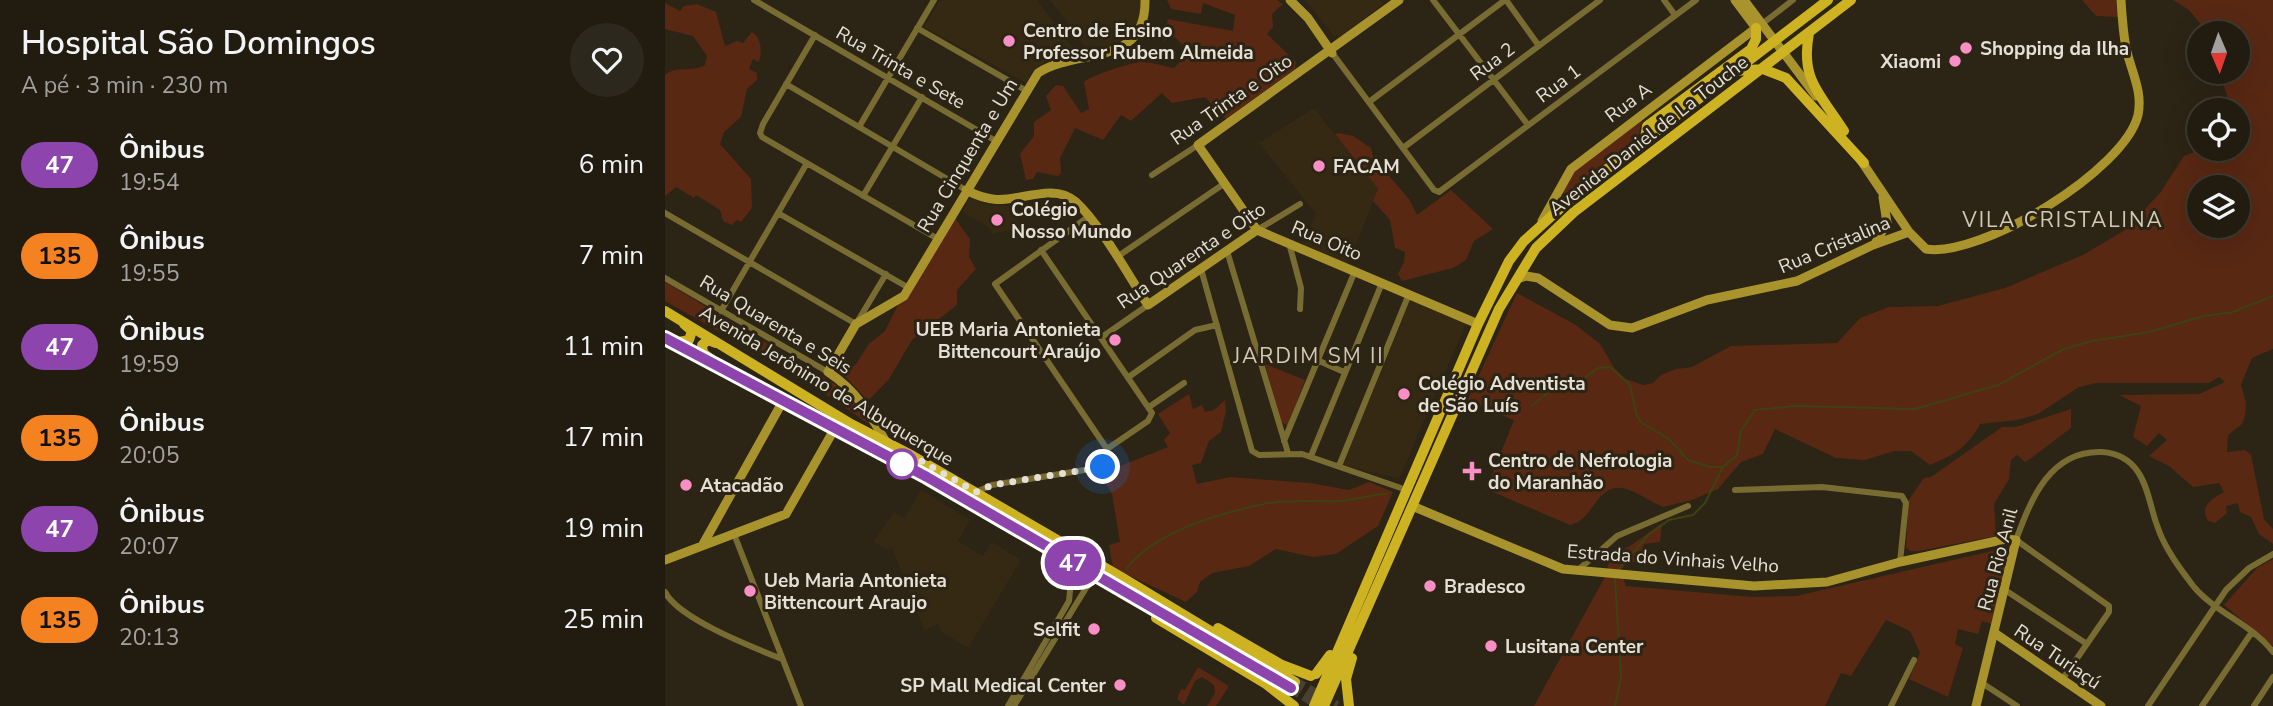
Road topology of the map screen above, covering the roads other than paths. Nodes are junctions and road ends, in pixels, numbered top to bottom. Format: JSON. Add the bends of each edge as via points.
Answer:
{"nodes":[{"id":1,"x":754,"y":0,"type":"edge"},
{"id":2,"x":934,"y":0,"type":"edge"},
{"id":3,"x":1145,"y":0,"type":"edge"},
{"id":4,"x":1290,"y":0,"type":"edge"},
{"id":5,"x":1296,"y":0,"type":"edge"},
{"id":6,"x":1399,"y":0,"type":"edge"},
{"id":7,"x":1406,"y":0,"type":"edge"},
{"id":8,"x":1433,"y":0,"type":"edge"},
{"id":9,"x":1505,"y":0,"type":"edge"},
{"id":10,"x":1601,"y":0,"type":"edge"},
{"id":11,"x":1664,"y":0,"type":"edge"},
{"id":12,"x":1696,"y":0,"type":"edge"},
{"id":13,"x":1735,"y":0,"type":"edge"},
{"id":14,"x":1744,"y":0,"type":"edge"},
{"id":15,"x":1793,"y":0,"type":"edge"},
{"id":16,"x":1828,"y":0,"type":"edge"},
{"id":17,"x":1851,"y":0,"type":"edge"},
{"id":18,"x":2121,"y":0,"type":"edge"},
{"id":19,"x":1675,"y":15,"type":"junction"},
{"id":20,"x":1759,"y":26,"type":"junction"},
{"id":21,"x":917,"y":28,"type":"junction"},
{"id":22,"x":1809,"y":33,"type":"junction"},
{"id":23,"x":1459,"y":34,"type":"junction"},
{"id":24,"x":815,"y":35,"type":"junction"},
{"id":25,"x":1775,"y":40,"type":"junction"},
{"id":26,"x":1539,"y":46,"type":"junction"},
{"id":27,"x":1334,"y":50,"type":"junction"},
{"id":28,"x":1748,"y":51,"type":"junction"},
{"id":29,"x":1784,"y":52,"type":"junction"},
{"id":30,"x":1763,"y":69,"type":"junction"},
{"id":31,"x":1735,"y":71,"type":"junction"},
{"id":32,"x":888,"y":78,"type":"junction"},
{"id":33,"x":1494,"y":80,"type":"junction"},
{"id":34,"x":786,"y":84,"type":"junction"},
{"id":35,"x":1025,"y":90,"type":"junction"},
{"id":36,"x":922,"y":97,"type":"junction"},
{"id":37,"x":1369,"y":102,"type":"junction"},
{"id":38,"x":1528,"y":125,"type":"junction"},
{"id":39,"x":859,"y":127,"type":"junction"},
{"id":40,"x":1645,"y":139,"type":"junction"},
{"id":41,"x":996,"y":141,"type":"junction"},
{"id":42,"x":1198,"y":145,"type":"junction"},
{"id":43,"x":892,"y":146,"type":"junction"},
{"id":44,"x":1660,"y":147,"type":"junction"},
{"id":45,"x":1403,"y":148,"type":"junction"},
{"id":46,"x":807,"y":163,"type":"junction"},
{"id":47,"x":1864,"y":163,"type":"junction"},
{"id":48,"x":1152,"y":175,"type":"dead end"},
{"id":49,"x":1225,"y":183,"type":"junction"},
{"id":50,"x":1879,"y":186,"type":"junction"},
{"id":51,"x":966,"y":190,"type":"junction"},
{"id":52,"x":863,"y":196,"type":"junction"},
{"id":53,"x":1300,"y":204,"type":"dead end"},
{"id":54,"x":665,"y":213,"type":"edge"},
{"id":55,"x":778,"y":213,"type":"junction"},
{"id":56,"x":1089,"y":218,"type":"junction"},
{"id":57,"x":1541,"y":222,"type":"junction"},
{"id":58,"x":1258,"y":230,"type":"junction"},
{"id":59,"x":1909,"y":232,"type":"junction"},
{"id":60,"x":938,"y":239,"type":"junction"},
{"id":61,"x":1289,"y":243,"type":"junction"},
{"id":62,"x":1873,"y":245,"type":"junction"},
{"id":63,"x":1041,"y":250,"type":"junction"},
{"id":64,"x":1227,"y":251,"type":"junction"},
{"id":65,"x":1116,"y":258,"type":"junction"},
{"id":66,"x":750,"y":261,"type":"junction"},
{"id":67,"x":1201,"y":269,"type":"junction"},
{"id":68,"x":1355,"y":271,"type":"junction"},
{"id":69,"x":886,"y":274,"type":"junction"},
{"id":70,"x":665,"y":278,"type":"edge"},
{"id":71,"x":1515,"y":280,"type":"junction"},
{"id":72,"x":1382,"y":283,"type":"junction"},
{"id":73,"x":909,"y":288,"type":"junction"},
{"id":74,"x":1409,"y":294,"type":"junction"},
{"id":75,"x":1148,"y":305,"type":"junction"},
{"id":76,"x":1300,"y":309,"type":"dead end"},
{"id":77,"x":721,"y":311,"type":"junction"},
{"id":78,"x":665,"y":312,"type":"edge"},
{"id":79,"x":856,"y":324,"type":"junction"},
{"id":80,"x":1478,"y":324,"type":"junction"},
{"id":81,"x":1217,"y":325,"type":"junction"},
{"id":82,"x":665,"y":337,"type":"edge"},
{"id":83,"x":1102,"y":337,"type":"junction"},
{"id":84,"x":746,"y":358,"type":"junction"},
{"id":85,"x":1317,"y":360,"type":"junction"},
{"id":86,"x":828,"y":372,"type":"junction"},
{"id":87,"x":1344,"y":372,"type":"junction"},
{"id":88,"x":1130,"y":376,"type":"junction"},
{"id":89,"x":743,"y":381,"type":"junction"},
{"id":90,"x":1184,"y":383,"type":"dead end"},
{"id":91,"x":783,"y":401,"type":"junction"},
{"id":92,"x":1443,"y":404,"type":"junction"},
{"id":93,"x":1150,"y":410,"type":"junction"},
{"id":94,"x":835,"y":428,"type":"junction"},
{"id":95,"x":886,"y":442,"type":"junction"},
{"id":96,"x":1284,"y":442,"type":"junction"},
{"id":97,"x":1439,"y":445,"type":"junction"},
{"id":98,"x":1108,"y":452,"type":"junction"},
{"id":99,"x":1288,"y":453,"type":"junction"},
{"id":100,"x":1311,"y":456,"type":"junction"},
{"id":101,"x":1339,"y":466,"type":"junction"},
{"id":102,"x":1401,"y":488,"type":"junction"},
{"id":103,"x":1735,"y":490,"type":"dead end"},
{"id":104,"x":976,"y":492,"type":"junction"},
{"id":105,"x":1688,"y":506,"type":"dead end"},
{"id":106,"x":1417,"y":508,"type":"junction"},
{"id":107,"x":1403,"y":513,"type":"junction"},
{"id":108,"x":734,"y":534,"type":"junction"},
{"id":109,"x":2016,"y":540,"type":"junction"},
{"id":110,"x":702,"y":546,"type":"junction"},
{"id":111,"x":2273,"y":554,"type":"edge"},
{"id":112,"x":1062,"y":556,"type":"junction"},
{"id":113,"x":665,"y":560,"type":"edge"},
{"id":114,"x":1900,"y":562,"type":"junction"},
{"id":115,"x":1576,"y":572,"type":"junction"},
{"id":116,"x":1097,"y":576,"type":"junction"},
{"id":117,"x":1123,"y":578,"type":"junction"},
{"id":118,"x":2005,"y":590,"type":"junction"},
{"id":119,"x":665,"y":592,"type":"edge"},
{"id":120,"x":2216,"y":604,"type":"junction"},
{"id":121,"x":2252,"y":632,"type":"junction"},
{"id":122,"x":1996,"y":634,"type":"junction"},
{"id":123,"x":2087,"y":644,"type":"junction"},
{"id":124,"x":2273,"y":652,"type":"edge"},
{"id":125,"x":782,"y":659,"type":"junction"},
{"id":126,"x":1914,"y":660,"type":"dead end"},
{"id":127,"x":1313,"y":675,"type":"junction"},
{"id":128,"x":2273,"y":677,"type":"edge"},
{"id":129,"x":2062,"y":680,"type":"junction"},
{"id":130,"x":1982,"y":682,"type":"junction"},
{"id":131,"x":1348,"y":697,"type":"edge"},
{"id":132,"x":1893,"y":705,"type":"edge"},
{"id":133,"x":801,"y":706,"type":"edge"},
{"id":134,"x":1008,"y":706,"type":"edge"},
{"id":135,"x":1014,"y":706,"type":"edge"},
{"id":136,"x":1295,"y":706,"type":"edge"},
{"id":137,"x":1314,"y":706,"type":"edge"},
{"id":138,"x":1324,"y":706,"type":"edge"},
{"id":139,"x":1358,"y":706,"type":"edge"},
{"id":140,"x":1976,"y":706,"type":"edge"},
{"id":141,"x":2017,"y":706,"type":"edge"},
{"id":142,"x":2101,"y":706,"type":"edge"},
{"id":143,"x":2148,"y":706,"type":"edge"},
{"id":144,"x":2202,"y":706,"type":"edge"},
{"id":145,"x":2254,"y":706,"type":"edge"}],
"edges":[{"from":1,"to":24,"type":"street","name":"Rua Trinta e Sete"},
{"from":2,"to":21,"type":"street"},
{"from":3,"to":35,"type":"street","name":"Rua Cinquenta e Um","via":[[1138,32],[1122,47],[1046,68]]},
{"from":4,"to":27,"type":"street"},
{"from":5,"to":27,"type":"street","via":[[1314,16]]},
{"from":6,"to":27,"type":"street"},
{"from":7,"to":27,"type":"street"},
{"from":8,"to":23,"type":"street"},
{"from":9,"to":23,"type":"street"},
{"from":9,"to":26,"type":"street"},
{"from":10,"to":26,"type":"street","name":"Rua 2"},
{"from":11,"to":19,"type":"street"},
{"from":12,"to":19,"type":"street","name":"Rua 1"},
{"from":13,"to":20,"type":"street"},
{"from":14,"to":20,"type":"street"},
{"from":15,"to":20,"type":"street","name":"Rua A"},
{"from":16,"to":25,"type":"main road","name":"Avenida Daniel de La Touche"},
{"from":17,"to":22,"type":"main road","name":"Avenida Daniel de La Touche"},
{"from":18,"to":59,"type":"street","name":"Rua Cristalina","via":[[2125,42],[2140,96],[2135,125],[2124,142],[2071,190],[2009,228],[1968,244],[1933,250],[1922,247]]},
{"from":19,"to":38,"type":"street","name":"Rua 1"},
{"from":20,"to":25,"type":"street"},
{"from":20,"to":28,"type":"main road"},
{"from":20,"to":57,"type":"street","name":"Rua A","via":[[1575,165]]},
{"from":21,"to":32,"type":"street"},
{"from":21,"to":35,"type":"street"},
{"from":22,"to":29,"type":"main road","name":"Avenida Daniel de La Touche"},
{"from":22,"to":47,"type":"main road","via":[[1807,74]]},
{"from":23,"to":33,"type":"street"},
{"from":23,"to":37,"type":"street"},
{"from":24,"to":32,"type":"street","name":"Rua Trinta e Sete"},
{"from":24,"to":34,"type":"street"},
{"from":25,"to":28,"type":"main road"},
{"from":25,"to":29,"type":"street"},
{"from":25,"to":31,"type":"main road","name":"Avenida Daniel de La Touche"},
{"from":26,"to":33,"type":"street","name":"Rua 2"},
{"from":27,"to":37,"type":"street"},
{"from":27,"to":42,"type":"street","name":"Rua Trinta e Oito"},
{"from":28,"to":40,"type":"main road","via":[[1647,126]]},
{"from":29,"to":30,"type":"main road","name":"Avenida Daniel de La Touche"},
{"from":29,"to":47,"type":"street"},
{"from":30,"to":31,"type":"main road"},
{"from":30,"to":44,"type":"main road","name":"Avenida Daniel de La Touche"},
{"from":30,"to":47,"type":"main road","via":[[1794,84]]},
{"from":31,"to":40,"type":"main road","name":"Avenida Daniel de La Touche"},
{"from":32,"to":36,"type":"street","name":"Rua Trinta e Sete"},
{"from":32,"to":39,"type":"street"},
{"from":33,"to":38,"type":"street"},
{"from":33,"to":45,"type":"street","name":"Rua 2"},
{"from":34,"to":39,"type":"street"},
{"from":34,"to":46,"type":"street","via":[[760,129],[766,140]]},
{"from":35,"to":41,"type":"street","name":"Rua Cinquenta e Um"},
{"from":36,"to":41,"type":"street","name":"Rua Trinta e Sete"},
{"from":36,"to":43,"type":"street"},
{"from":37,"to":45,"type":"street"},
{"from":38,"to":45,"type":"street","name":"Rua 1","via":[[1441,192],[1434,190]]},
{"from":39,"to":43,"type":"street"},
{"from":40,"to":44,"type":"main road"},
{"from":40,"to":57,"type":"main road","name":"Avenida Daniel de La Touche"},
{"from":41,"to":51,"type":"street","name":"Rua Cinquenta e Um"},
{"from":42,"to":48,"type":"street","name":"Rua Trinta e Oito"},
{"from":42,"to":49,"type":"street"},
{"from":43,"to":51,"type":"street"},
{"from":43,"to":52,"type":"street"},
{"from":44,"to":71,"type":"main road","name":"Avenida Daniel de La Touche","via":[[1559,225],[1536,248]]},
{"from":46,"to":52,"type":"street"},
{"from":46,"to":55,"type":"street"},
{"from":47,"to":50,"type":"street"},
{"from":49,"to":58,"type":"street"},
{"from":49,"to":65,"type":"street"},
{"from":50,"to":59,"type":"street"},
{"from":50,"to":62,"type":"street","via":[[1887,223]]},
{"from":51,"to":56,"type":"street","via":[[999,202],[1061,194],[1074,200]]},
{"from":51,"to":60,"type":"street","name":"Rua Cinquenta e Um"},
{"from":52,"to":60,"type":"street"},
{"from":53,"to":58,"type":"street","name":"Rua Quarenta e Oito"},
{"from":54,"to":66,"type":"street"},
{"from":55,"to":66,"type":"street"},
{"from":55,"to":69,"type":"street"},
{"from":56,"to":63,"type":"street"},
{"from":56,"to":65,"type":"street"},
{"from":57,"to":80,"type":"main road","name":"Avenida Daniel de La Touche","via":[[1510,261]]},
{"from":58,"to":61,"type":"street","name":"Rua Oito"},
{"from":58,"to":64,"type":"street","name":"Rua Quarenta e Oito"},
{"from":59,"to":62,"type":"street","name":"Rua Cristalina"},
{"from":60,"to":73,"type":"street","name":"Rua Cinquenta e Um"},
{"from":61,"to":68,"type":"street","name":"Rua Oito"},
{"from":61,"to":76,"type":"street","via":[[1301,288]]},
{"from":62,"to":71,"type":"street","name":"Rua Cristalina","via":[[1797,281],[1707,300],[1632,328],[1610,325],[1538,278]]},
{"from":63,"to":83,"type":"street"},
{"from":63,"to":98,"type":"street","via":[[995,284]]},
{"from":64,"to":67,"type":"street","name":"Rua Quarenta e Oito"},
{"from":64,"to":96,"type":"street"},
{"from":65,"to":75,"type":"street"},
{"from":66,"to":77,"type":"street"},
{"from":66,"to":79,"type":"street"},
{"from":67,"to":75,"type":"street","name":"Rua Quarenta e Oito"},
{"from":67,"to":81,"type":"street"},
{"from":68,"to":72,"type":"street","name":"Rua Oito"},
{"from":68,"to":85,"type":"street"},
{"from":69,"to":73,"type":"street"},
{"from":69,"to":79,"type":"street"},
{"from":70,"to":77,"type":"street","name":"Rua Quarenta e Seis"},
{"from":71,"to":97,"type":"main road","name":"Avenida Daniel de La Touche"},
{"from":72,"to":74,"type":"street","name":"Rua Oito"},
{"from":72,"to":87,"type":"street"},
{"from":73,"to":79,"type":"street","name":"Rua Cinquenta e Um","via":[[894,303]]},
{"from":74,"to":80,"type":"street","name":"Rua Oito"},
{"from":74,"to":101,"type":"street"},
{"from":75,"to":83,"type":"street","name":"Rua Quarenta e Oito"},
{"from":77,"to":86,"type":"street","name":"Rua Quarenta e Seis"},
{"from":78,"to":82,"type":"main road","via":[[692,333],[683,342]]},
{"from":78,"to":84,"type":"main road","name":"Avenida Jerônimo de Albuquerque"},
{"from":79,"to":86,"type":"street"},
{"from":80,"to":92,"type":"main road","name":"Avenida Daniel de La Touche"},
{"from":81,"to":88,"type":"street","via":[[1195,330]]},
{"from":81,"to":99,"type":"street","via":[[1254,454]]},
{"from":82,"to":89,"type":"main road","name":"Avenida Jerônimo de Albuquerque"},
{"from":83,"to":88,"type":"street"},
{"from":84,"to":89,"type":"main road","via":[[713,341],[701,347],[706,356]]},
{"from":84,"to":95,"type":"main road","name":"Avenida Jerônimo de Albuquerque"},
{"from":85,"to":87,"type":"street"},
{"from":85,"to":96,"type":"street"},
{"from":86,"to":95,"type":"street","name":"Rua Quarenta e Seis","via":[[865,404]]},
{"from":87,"to":100,"type":"street"},
{"from":88,"to":93,"type":"street"},
{"from":89,"to":91,"type":"main road","name":"Avenida Jerônimo de Albuquerque"},
{"from":90,"to":93,"type":"street"},
{"from":91,"to":94,"type":"main road","name":"Avenida Jerônimo de Albuquerque"},
{"from":91,"to":110,"type":"street"},
{"from":92,"to":102,"type":"main road"},
{"from":92,"to":107,"type":"main road","name":"Avenida Daniel de La Touche"},
{"from":93,"to":98,"type":"street","via":[[1148,421]]},
{"from":94,"to":108,"type":"street","via":[[786,514]]},
{"from":94,"to":112,"type":"main road","name":"Avenida Jerônimo de Albuquerque"},
{"from":95,"to":104,"type":"main road","name":"Avenida Jerônimo de Albuquerque"},
{"from":96,"to":99,"type":"street"},
{"from":97,"to":106,"type":"main road"},
{"from":97,"to":107,"type":"main road","name":"Avenida Daniel de La Touche"},
{"from":98,"to":104,"type":"street","via":[[1103,467],[992,485]]},
{"from":99,"to":100,"type":"street"},
{"from":100,"to":101,"type":"street"},
{"from":101,"to":102,"type":"street"},
{"from":102,"to":127,"type":"main road","via":[[1329,655]]},
{"from":103,"to":114,"type":"street","via":[[1822,487],[1902,496],[1906,509]]},
{"from":104,"to":117,"type":"main road","name":"Avenida Jerônimo de Albuquerque"},
{"from":105,"to":115,"type":"street","via":[[1618,536]]},
{"from":106,"to":115,"type":"street","name":"Estrada do Vinhais Velho"},
{"from":106,"to":131,"type":"main road","via":[[1351,660]]},
{"from":107,"to":137,"type":"main road","name":"Avenida Daniel de La Touche"},
{"from":107,"to":138,"type":"main road","name":"Avenida Daniel de La Touche"},
{"from":108,"to":110,"type":"street"},
{"from":108,"to":125,"type":"street"},
{"from":109,"to":114,"type":"street","name":"Estrada do Vinhais Velho"},
{"from":109,"to":118,"type":"street","name":"Rua Rio Anil"},
{"from":109,"to":120,"type":"street","name":"Rua Rio Anil","via":[[2034,493],[2054,470],[2078,455],[2115,454],[2138,471],[2163,541],[2194,586]]},
{"from":109,"to":123,"type":"street","via":[[2106,603],[2109,608]]},
{"from":110,"to":113,"type":"street"},
{"from":111,"to":120,"type":"street","via":[[2243,573]]},
{"from":112,"to":116,"type":"main road","name":"Avenida Jerônimo de Albuquerque"},
{"from":112,"to":134,"type":"street","via":[[1070,574],[1069,601]]},
{"from":114,"to":115,"type":"street","name":"Estrada do Vinhais Velho","via":[[1832,581],[1785,585]]},
{"from":116,"to":117,"type":"main road","name":"Avenida Jerônimo de Albuquerque","via":[[1293,685]]},
{"from":116,"to":135,"type":"street"},
{"from":116,"to":136,"type":"main road"},
{"from":117,"to":127,"type":"main road","via":[[1283,665]]},
{"from":118,"to":122,"type":"street","name":"Rua Rio Anil"},
{"from":118,"to":123,"type":"street"},
{"from":119,"to":125,"type":"street","via":[[675,606]]},
{"from":120,"to":121,"type":"street","name":"Rua Rio Anil"},
{"from":120,"to":143,"type":"street"},
{"from":121,"to":124,"type":"street","name":"Rua Rio Anil"},
{"from":121,"to":144,"type":"street"},
{"from":122,"to":129,"type":"street","name":"Rua Turiaçú"},
{"from":122,"to":130,"type":"street","name":"Rua Rio Anil"},
{"from":123,"to":129,"type":"street"},
{"from":125,"to":133,"type":"street"},
{"from":126,"to":132,"type":"street"},
{"from":127,"to":131,"type":"main road","via":[[1330,675]]},
{"from":127,"to":136,"type":"main road","via":[[1298,688]]},
{"from":128,"to":145,"type":"street"},
{"from":129,"to":142,"type":"street","name":"Rua Turiaçú"},
{"from":130,"to":140,"type":"street","name":"Rua Rio Anil"},
{"from":130,"to":141,"type":"street"},
{"from":131,"to":139,"type":"main road"}]}
